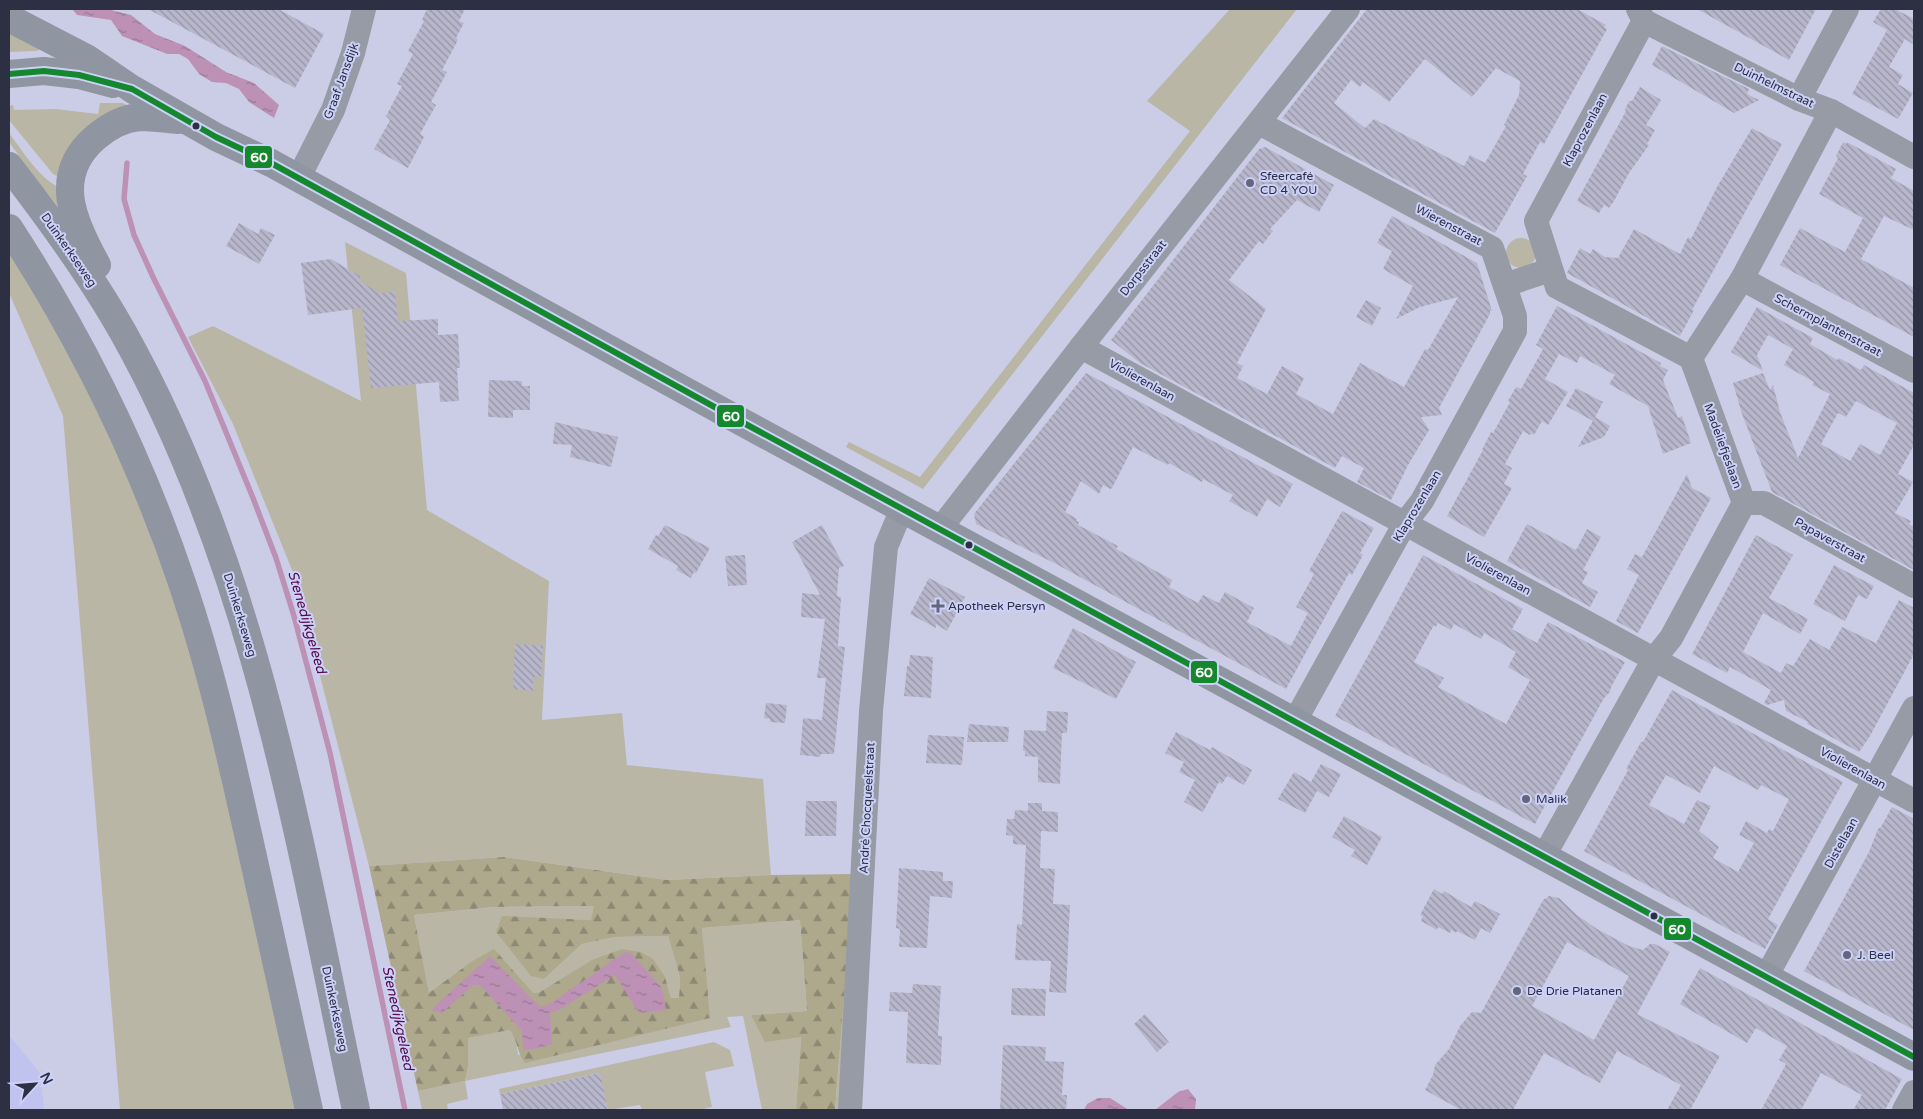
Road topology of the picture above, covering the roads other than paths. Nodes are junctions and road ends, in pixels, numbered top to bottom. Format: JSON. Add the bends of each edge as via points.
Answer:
{"nodes":[{"id":1,"x":1348,"y":9,"type":"edge"},
{"id":2,"x":1847,"y":9,"type":"edge"},
{"id":3,"x":360,"y":10,"type":"edge"},
{"id":4,"x":1641,"y":15,"type":"edge"},
{"id":5,"x":9,"y":18,"type":"edge"},
{"id":6,"x":9,"y":74,"type":"edge"},
{"id":7,"x":132,"y":90,"type":"junction"},
{"id":8,"x":1799,"y":99,"type":"junction"},
{"id":9,"x":1831,"y":112,"type":"junction"},
{"id":10,"x":189,"y":121,"type":"junction"},
{"id":11,"x":1259,"y":123,"type":"junction"},
{"id":12,"x":1914,"y":157,"type":"edge"},
{"id":13,"x":9,"y":166,"type":"edge"},
{"id":14,"x":298,"y":179,"type":"junction"},
{"id":15,"x":9,"y":228,"type":"edge"},
{"id":16,"x":1550,"y":270,"type":"junction"},
{"id":17,"x":1742,"y":279,"type":"junction"},
{"id":18,"x":1506,"y":285,"type":"junction"},
{"id":19,"x":1081,"y":347,"type":"junction"},
{"id":20,"x":1691,"y":358,"type":"junction"},
{"id":21,"x":1914,"y":371,"type":"edge"},
{"id":22,"x":161,"y":407,"type":"junction"},
{"id":23,"x":1744,"y":504,"type":"junction"},
{"id":24,"x":903,"y":510,"type":"junction"},
{"id":25,"x":1405,"y":523,"type":"junction"},
{"id":26,"x":940,"y":529,"type":"junction"},
{"id":27,"x":1914,"y":586,"type":"edge"},
{"id":28,"x":1654,"y":659,"type":"junction"},
{"id":29,"x":1914,"y":708,"type":"edge"},
{"id":30,"x":1295,"y":722,"type":"junction"},
{"id":31,"x":1875,"y":780,"type":"junction"},
{"id":32,"x":1914,"y":801,"type":"edge"},
{"id":33,"x":1544,"y":856,"type":"junction"},
{"id":34,"x":1766,"y":977,"type":"junction"},
{"id":35,"x":1914,"y":1057,"type":"edge"},
{"id":36,"x":1914,"y":1092,"type":"edge"},
{"id":37,"x":309,"y":1110,"type":"edge"},
{"id":38,"x":356,"y":1110,"type":"edge"},
{"id":39,"x":850,"y":1110,"type":"edge"},
{"id":40,"x":1904,"y":1110,"type":"edge"}],
"edges":[{"from":1,"to":11,"type":"street","name":"Dorpsstraat"},
{"from":2,"to":8,"type":"street"},
{"from":3,"to":14,"type":"street","name":"Graaf Jansdijk","via":[[353,53],[333,110]]},
{"from":4,"to":8,"type":"street","name":"Duinhelmstraat"},
{"from":4,"to":16,"type":"street","name":"Klaprozenlaan","via":[[1536,221]]},
{"from":5,"to":7,"type":"main road","via":[[88,59]]},
{"from":6,"to":7,"type":"main road","via":[[44,71],[79,75]]},
{"from":7,"to":10,"type":"main road"},
{"from":8,"to":9,"type":"street","name":"Duinhelmstraat"},
{"from":9,"to":12,"type":"street","name":"Duinhelmstraat"},
{"from":9,"to":17,"type":"street"},
{"from":10,"to":14,"type":"main road"},
{"from":10,"to":22,"type":"main road","via":[[139,117],[108,126],[85,146],[74,166],[70,188],[72,213],[86,246],[138,341]]},
{"from":11,"to":18,"type":"street","name":"Wierenstraat","via":[[1492,248]]},
{"from":11,"to":19,"type":"street","name":"Dorpsstraat"},
{"from":13,"to":22,"type":"main road","name":"Duinkerkseweg","via":[[91,281],[124,334]]},
{"from":14,"to":24,"type":"main road"},
{"from":15,"to":37,"type":"main road","via":[[31,261],[103,392],[147,490],[182,583],[234,767]]},
{"from":16,"to":18,"type":"street"},
{"from":16,"to":20,"type":"street","via":[[1557,287]]},
{"from":17,"to":20,"type":"street"},
{"from":17,"to":21,"type":"street","name":"Schermplantenstraat"},
{"from":18,"to":25,"type":"street","name":"Klaprozenlaan","via":[[1515,316],[1515,331],[1422,501]]},
{"from":19,"to":25,"type":"street","name":"Violierenlaan"},
{"from":19,"to":26,"type":"street","name":"Dorpsstraat"},
{"from":20,"to":23,"type":"street","name":"Madeliefjeslaan"},
{"from":22,"to":38,"type":"main road","name":"Duinkerkseweg","via":[[214,535],[262,685]]},
{"from":23,"to":27,"type":"street","name":"Papaverstraat","via":[[1764,503]]},
{"from":23,"to":28,"type":"street","name":"Madeliefjeslaan","via":[[1672,638]]},
{"from":24,"to":26,"type":"main road"},
{"from":24,"to":39,"type":"street","name":"André Chocqueelstraat","via":[[886,547],[871,712]]},
{"from":25,"to":28,"type":"street","name":"Violierenlaan"},
{"from":25,"to":30,"type":"street","name":"Klaprozenlaan"},
{"from":26,"to":30,"type":"main road"},
{"from":28,"to":31,"type":"street","name":"Violierenlaan"},
{"from":28,"to":33,"type":"street","name":"Madeliefjeslaan"},
{"from":29,"to":31,"type":"street","name":"Distellaan"},
{"from":30,"to":33,"type":"main road"},
{"from":31,"to":32,"type":"street","name":"Violierenlaan"},
{"from":31,"to":34,"type":"street","name":"Distellaan"},
{"from":33,"to":34,"type":"main road"},
{"from":34,"to":35,"type":"main road"},
{"from":36,"to":40,"type":"street"}]}
